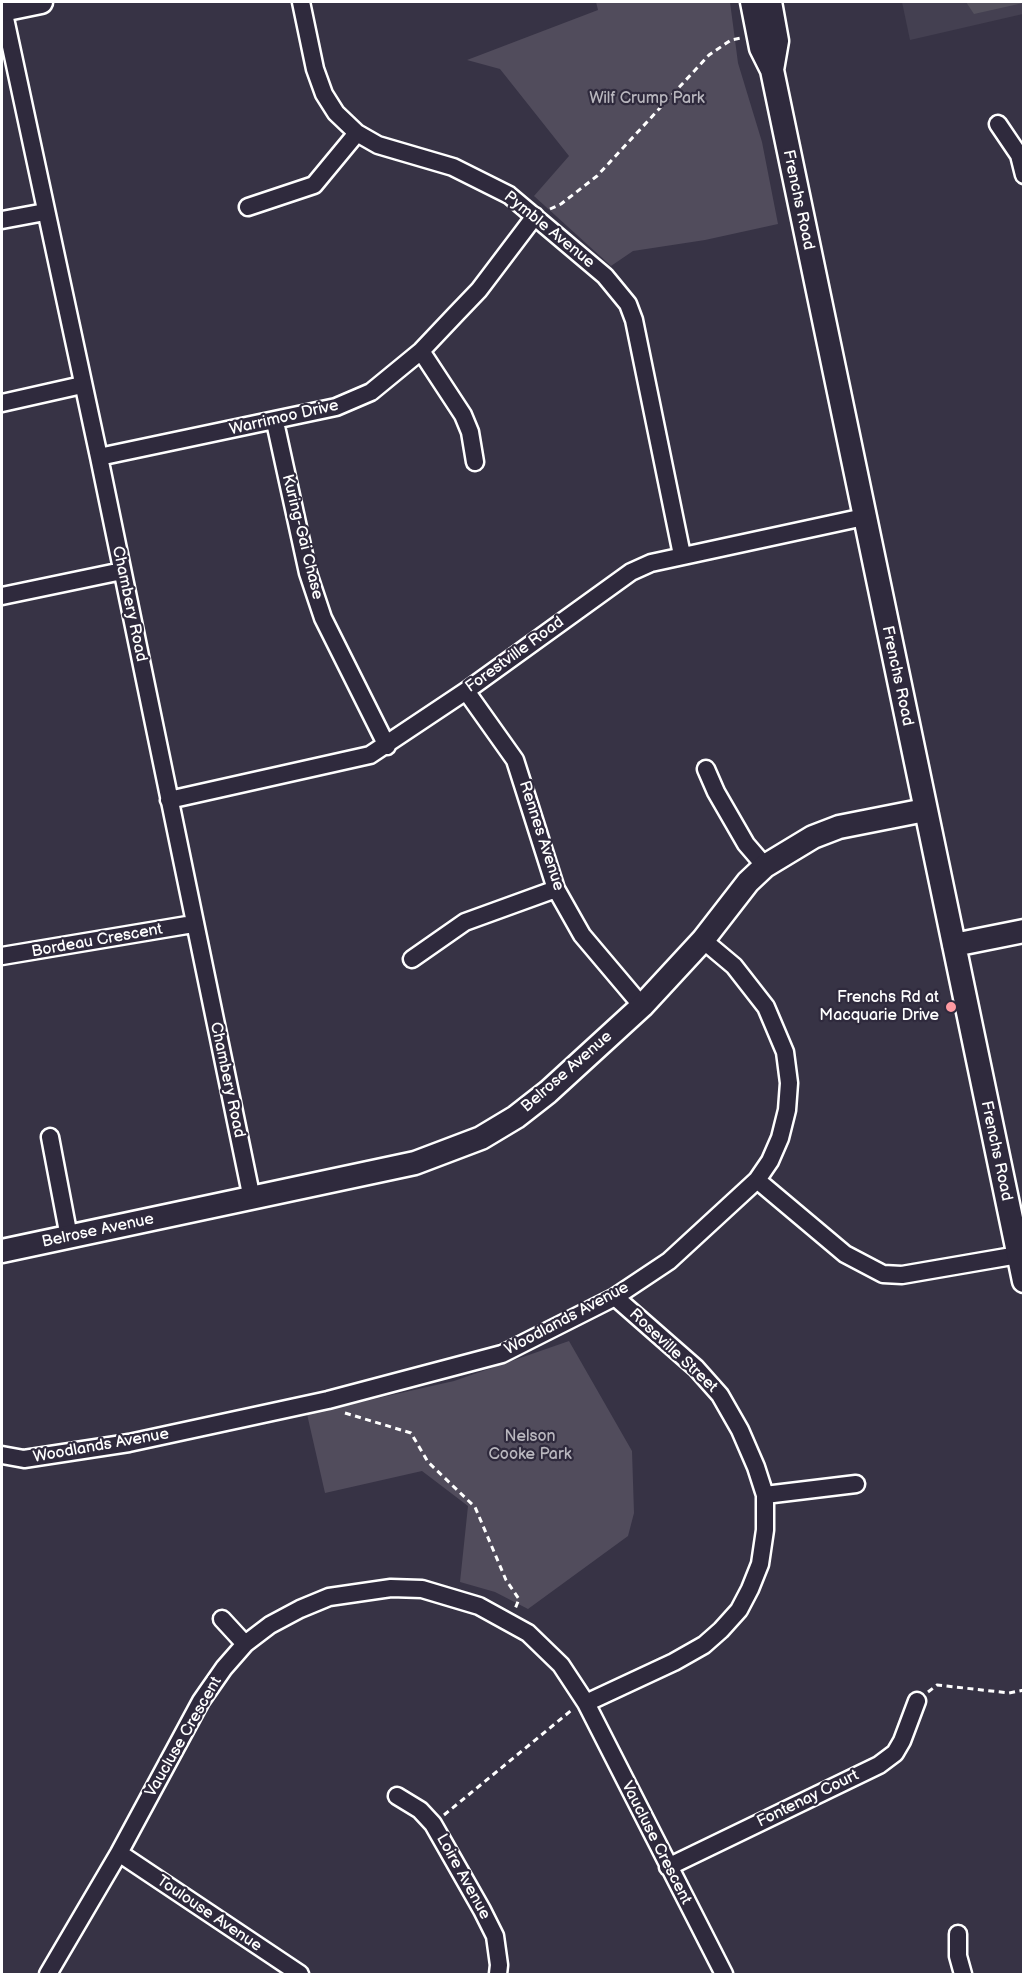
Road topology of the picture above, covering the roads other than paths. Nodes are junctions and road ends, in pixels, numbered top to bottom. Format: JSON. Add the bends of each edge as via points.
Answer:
{"nodes":[{"id":1,"x":41,"y":2,"type":"edge"},
{"id":2,"x":301,"y":2,"type":"edge"},
{"id":3,"x":752,"y":2,"type":"edge"},
{"id":4,"x":770,"y":2,"type":"edge"},
{"id":5,"x":2,"y":10,"type":"edge"},
{"id":6,"x":772,"y":70,"type":"junction"},
{"id":7,"x":998,"y":124,"type":"dead end"},
{"id":8,"x":357,"y":133,"type":"junction"},
{"id":9,"x":1023,"y":176,"type":"edge"},
{"id":10,"x":248,"y":207,"type":"dead end"},
{"id":11,"x":45,"y":212,"type":"junction"},
{"id":12,"x":535,"y":216,"type":"junction"},
{"id":13,"x":2,"y":220,"type":"edge"},
{"id":14,"x":421,"y":351,"type":"junction"},
{"id":15,"x":82,"y":385,"type":"junction"},
{"id":16,"x":2,"y":403,"type":"edge"},
{"id":17,"x":275,"y":422,"type":"junction"},
{"id":18,"x":99,"y":457,"type":"junction"},
{"id":19,"x":475,"y":462,"type":"dead end"},
{"id":20,"x":864,"y":517,"type":"junction"},
{"id":21,"x":682,"y":555,"type":"junction"},
{"id":22,"x":122,"y":571,"type":"junction"},
{"id":23,"x":2,"y":596,"type":"edge"},
{"id":24,"x":466,"y":691,"type":"junction"},
{"id":25,"x":387,"y":746,"type":"junction"},
{"id":26,"x":706,"y":769,"type":"dead end"},
{"id":27,"x":169,"y":800,"type":"junction"},
{"id":28,"x":925,"y":810,"type":"junction"},
{"id":29,"x":765,"y":866,"type":"junction"},
{"id":30,"x":556,"y":889,"type":"junction"},
{"id":31,"x":193,"y":924,"type":"junction"},
{"id":32,"x":1023,"y":931,"type":"edge"},
{"id":33,"x":703,"y":940,"type":"junction"},
{"id":34,"x":954,"y":945,"type":"junction"},
{"id":35,"x":2,"y":957,"type":"edge"},
{"id":36,"x":412,"y":959,"type":"dead end"},
{"id":37,"x":642,"y":1006,"type":"junction"},
{"id":38,"x":50,"y":1137,"type":"dead end"},
{"id":39,"x":757,"y":1180,"type":"junction"},
{"id":40,"x":252,"y":1199,"type":"junction"},
{"id":41,"x":69,"y":1237,"type":"junction"},
{"id":42,"x":2,"y":1251,"type":"edge"},
{"id":43,"x":1018,"y":1255,"type":"junction"},
{"id":44,"x":1023,"y":1281,"type":"edge"},
{"id":45,"x":615,"y":1297,"type":"junction"},
{"id":46,"x":2,"y":1455,"type":"edge"},
{"id":47,"x":855,"y":1484,"type":"dead end"},
{"id":48,"x":765,"y":1495,"type":"junction"},
{"id":49,"x":222,"y":1619,"type":"dead end"},
{"id":50,"x":246,"y":1644,"type":"junction"},
{"id":51,"x":917,"y":1701,"type":"road end"},
{"id":52,"x":586,"y":1703,"type":"junction"},
{"id":53,"x":397,"y":1796,"type":"dead end"},
{"id":54,"x":118,"y":1853,"type":"junction"},
{"id":55,"x":668,"y":1867,"type":"junction"},
{"id":56,"x":958,"y":1934,"type":"dead end"},
{"id":57,"x":48,"y":1974,"type":"edge"},
{"id":58,"x":300,"y":1974,"type":"edge"},
{"id":59,"x":498,"y":1974,"type":"edge"},
{"id":60,"x":724,"y":1974,"type":"edge"},
{"id":61,"x":963,"y":1974,"type":"edge"}],
"edges":[{"from":1,"to":5,"type":"street"},
{"from":2,"to":8,"type":"street","name":"Pymble Avenue","via":[[324,94],[336,113]]},
{"from":3,"to":6,"type":"street","name":"Frenchs Road","via":[[761,48]]},
{"from":4,"to":6,"type":"street","name":"Frenchs Road","via":[[777,41]]},
{"from":5,"to":11,"type":"street","name":"Chambery Road"},
{"from":6,"to":20,"type":"street","name":"Frenchs Road"},
{"from":7,"to":9,"type":"street","via":[[1019,155]]},
{"from":8,"to":10,"type":"street","via":[[314,185]]},
{"from":8,"to":12,"type":"street","name":"Pymble Avenue","via":[[378,145],[453,167],[509,195]]},
{"from":11,"to":13,"type":"street"},
{"from":11,"to":15,"type":"street","name":"Chambery Road"},
{"from":12,"to":14,"type":"street","name":"Warrimoo Drive","via":[[479,290]]},
{"from":12,"to":21,"type":"street","name":"Pymble Avenue","via":[[605,276],[628,304]]},
{"from":14,"to":17,"type":"street","name":"Warrimoo Drive","via":[[371,392],[355,400]]},
{"from":14,"to":19,"type":"street","via":[[462,414],[470,432]]},
{"from":15,"to":16,"type":"street"},
{"from":15,"to":18,"type":"street","name":"Chambery Road"},
{"from":17,"to":18,"type":"street","name":"Warrimoo Drive"},
{"from":17,"to":25,"type":"street","name":"Kuring-Gai Chase","via":[[308,573],[323,618]]},
{"from":18,"to":22,"type":"street","name":"Chambery Road"},
{"from":20,"to":21,"type":"street","name":"Forestville Road"},
{"from":20,"to":28,"type":"street","name":"Frenchs Road"},
{"from":21,"to":24,"type":"street","name":"Forestville Road","via":[[631,572]]},
{"from":22,"to":23,"type":"street"},
{"from":22,"to":27,"type":"street","name":"Chambery Road"},
{"from":24,"to":25,"type":"street","name":"Forestville Road"},
{"from":24,"to":30,"type":"street","name":"Rennes Avenue","via":[[514,760]]},
{"from":25,"to":27,"type":"street","name":"Forestville Road","via":[[350,761]]},
{"from":26,"to":29,"type":"street","via":[[746,844]]},
{"from":27,"to":31,"type":"street","name":"Chambery Road"},
{"from":28,"to":29,"type":"street","name":"Belrose Avenue","via":[[838,827]]},
{"from":28,"to":34,"type":"street","name":"Frenchs Road"},
{"from":29,"to":33,"type":"street","name":"Belrose Avenue","via":[[725,908]]},
{"from":30,"to":36,"type":"street","via":[[465,922]]},
{"from":30,"to":37,"type":"street","name":"Rennes Avenue","via":[[582,936]]},
{"from":31,"to":35,"type":"street","name":"Bordeau Crescent"},
{"from":31,"to":40,"type":"street","name":"Chambery Road"},
{"from":32,"to":34,"type":"street"},
{"from":33,"to":37,"type":"street","name":"Belrose Avenue"},
{"from":33,"to":39,"type":"street","name":"Woodlands Avenue","via":[[734,966],[766,1007],[785,1052],[787,1110],[777,1146]]},
{"from":34,"to":43,"type":"street","name":"Frenchs Road"},
{"from":37,"to":40,"type":"street","name":"Belrose Avenue","via":[[548,1092],[481,1138],[415,1164]]},
{"from":38,"to":41,"type":"street"},
{"from":39,"to":43,"type":"street","via":[[845,1254],[883,1274],[902,1275]]},
{"from":39,"to":45,"type":"street","name":"Woodlands Avenue","via":[[669,1261]]},
{"from":40,"to":41,"type":"street","name":"Belrose Avenue"},
{"from":41,"to":42,"type":"street","name":"Belrose Avenue"},
{"from":43,"to":44,"type":"street","name":"Frenchs Road"},
{"from":45,"to":46,"type":"street","name":"Woodlands Avenue","via":[[502,1354],[328,1400],[129,1443],[24,1459]]},
{"from":45,"to":48,"type":"street","name":"Roseville Street","via":[[696,1368],[720,1395],[740,1430]]},
{"from":47,"to":48,"type":"street"},
{"from":48,"to":52,"type":"street","name":"Roseville Street","via":[[765,1530],[759,1564],[739,1610],[704,1645]]},
{"from":49,"to":50,"type":"street"},
{"from":50,"to":52,"type":"street","name":"Vaucluse Crescent","via":[[270,1625],[329,1597],[391,1588],[422,1589],[450,1595],[528,1633],[554,1656]]},
{"from":50,"to":54,"type":"street","name":"Vaucluse Crescent","via":[[201,1701]]},
{"from":51,"to":55,"type":"street","name":"Fontenay Court","via":[[895,1753],[879,1765]]},
{"from":52,"to":55,"type":"street","name":"Vaucluse Crescent"},
{"from":53,"to":59,"type":"street","name":"Loire Avenue","via":[[420,1810],[433,1824],[495,1936]]},
{"from":54,"to":57,"type":"street","name":"Vaucluse Crescent"},
{"from":54,"to":58,"type":"street","name":"Toulouse Avenue"},
{"from":55,"to":60,"type":"street","name":"Vaucluse Crescent"},
{"from":56,"to":61,"type":"street"}]}
